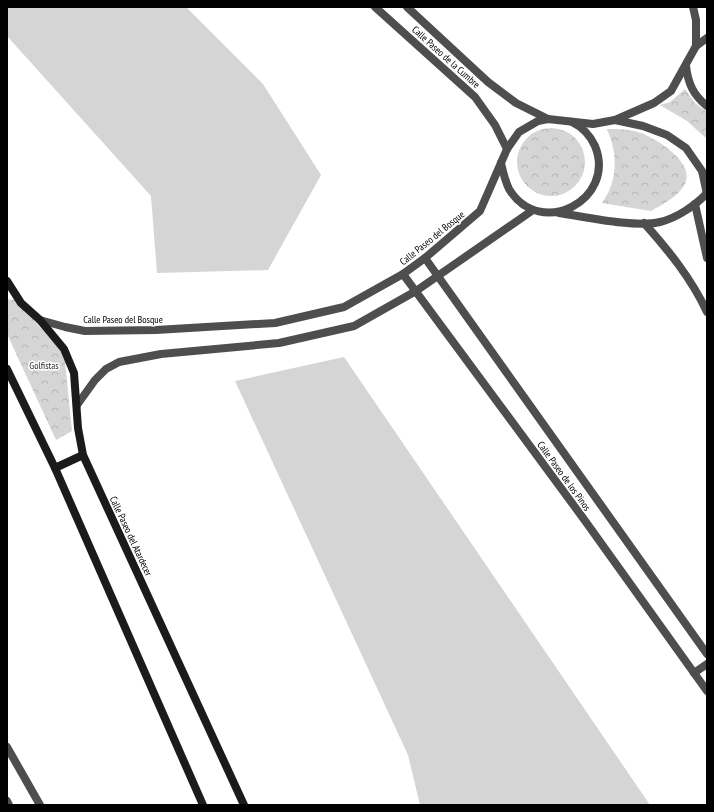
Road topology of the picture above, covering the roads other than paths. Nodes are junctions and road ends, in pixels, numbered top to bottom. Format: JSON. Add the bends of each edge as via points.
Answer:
{"nodes":[{"id":1,"x":375,"y":7,"type":"edge"},
{"id":2,"x":407,"y":7,"type":"edge"},
{"id":3,"x":693,"y":7,"type":"edge"},
{"id":4,"x":707,"y":38,"type":"edge"},
{"id":5,"x":696,"y":46,"type":"junction"},
{"id":6,"x":686,"y":66,"type":"junction"},
{"id":7,"x":707,"y":106,"type":"edge"},
{"id":8,"x":548,"y":119,"type":"junction"},
{"id":9,"x":568,"y":120,"type":"junction"},
{"id":10,"x":615,"y":120,"type":"junction"},
{"id":11,"x":507,"y":149,"type":"junction"},
{"id":12,"x":501,"y":163,"type":"junction"},
{"id":13,"x":707,"y":193,"type":"edge"},
{"id":14,"x":695,"y":204,"type":"junction"},
{"id":15,"x":533,"y":210,"type":"junction"},
{"id":16,"x":554,"y":213,"type":"junction"},
{"id":17,"x":644,"y":223,"type":"junction"},
{"id":18,"x":425,"y":258,"type":"junction"},
{"id":19,"x":707,"y":258,"type":"edge"},
{"id":20,"x":404,"y":274,"type":"junction"},
{"id":21,"x":437,"y":276,"type":"junction"},
{"id":22,"x":8,"y":287,"type":"edge"},
{"id":23,"x":416,"y":291,"type":"junction"},
{"id":24,"x":707,"y":312,"type":"edge"},
{"id":25,"x":40,"y":320,"type":"junction"},
{"id":26,"x":7,"y":369,"type":"edge"},
{"id":27,"x":77,"y":406,"type":"junction"},
{"id":28,"x":82,"y":455,"type":"junction"},
{"id":29,"x":55,"y":468,"type":"junction"},
{"id":30,"x":707,"y":654,"type":"edge"},
{"id":31,"x":707,"y":664,"type":"edge"},
{"id":32,"x":694,"y":673,"type":"junction"},
{"id":33,"x":707,"y":691,"type":"edge"},
{"id":34,"x":7,"y":747,"type":"edge"},
{"id":35,"x":7,"y":801,"type":"edge"},
{"id":36,"x":9,"y":805,"type":"edge"},
{"id":37,"x":40,"y":805,"type":"edge"},
{"id":38,"x":203,"y":805,"type":"edge"},
{"id":39,"x":244,"y":805,"type":"edge"}],
"edges":[{"from":1,"to":11,"type":"street","name":"Calle Paseo de la Cumbre","via":[[476,97]]},
{"from":2,"to":8,"type":"street","name":"Calle Paseo de la Cumbre","via":[[488,82],[516,103]]},
{"from":3,"to":5,"type":"street"},
{"from":4,"to":5,"type":"street","name":"Calle Paseo del Bosque"},
{"from":5,"to":6,"type":"street","name":"Calle Paseo del Bosque"},
{"from":6,"to":7,"type":"street","via":[[692,90]]},
{"from":6,"to":10,"type":"street","name":"Calle Paseo del Bosque","via":[[671,91],[654,103]]},
{"from":8,"to":9,"type":"street","name":"Calle Paseo del Bosque"},
{"from":8,"to":11,"type":"street","name":"Calle Paseo del Bosque","via":[[524,128]]},
{"from":9,"to":10,"type":"street","name":"Calle Paseo del Bosque","via":[[593,124]]},
{"from":9,"to":16,"type":"street","via":[[578,125],[592,140],[598,172],[595,182],[583,200],[575,206]]},
{"from":10,"to":13,"type":"street","via":[[667,135],[686,148],[702,171]]},
{"from":11,"to":12,"type":"street","name":"Calle Paseo del Bosque"},
{"from":12,"to":15,"type":"street","via":[[509,189]]},
{"from":12,"to":18,"type":"street","name":"Calle Paseo del Bosque","via":[[480,211]]},
{"from":13,"to":14,"type":"street"},
{"from":14,"to":17,"type":"street","via":[[660,222]]},
{"from":14,"to":19,"type":"street"},
{"from":15,"to":16,"type":"street"},
{"from":15,"to":21,"type":"street"},
{"from":16,"to":17,"type":"street"},
{"from":17,"to":24,"type":"street","via":[[673,255],[696,288]]},
{"from":18,"to":20,"type":"street","name":"Calle Paseo del Bosque"},
{"from":18,"to":21,"type":"street","name":"Calle Paseo de los Pinos"},
{"from":20,"to":23,"type":"street","name":"Calle Paseo de los Pinos"},
{"from":20,"to":25,"type":"street","name":"Calle Paseo del Bosque","via":[[344,307],[275,323],[98,331],[65,327]]},
{"from":21,"to":23,"type":"street"},
{"from":21,"to":30,"type":"street","name":"Calle Paseo de los Pinos"},
{"from":22,"to":25,"type":"street","name":"Calle Paseo del Atardecer"},
{"from":23,"to":27,"type":"street","via":[[347,328],[280,343],[161,354],[119,362],[106,369],[95,380]]},
{"from":23,"to":32,"type":"street","name":"Calle Paseo de los Pinos"},
{"from":25,"to":27,"type":"street","name":"Calle Paseo del Atardecer","via":[[64,349],[74,373]]},
{"from":26,"to":29,"type":"street"},
{"from":27,"to":28,"type":"street","name":"Calle Paseo del Atardecer"},
{"from":28,"to":29,"type":"street"},
{"from":28,"to":39,"type":"street","name":"Calle Paseo del Atardecer"},
{"from":29,"to":38,"type":"street"},
{"from":31,"to":32,"type":"street"},
{"from":32,"to":33,"type":"street","name":"Calle Paseo de los Pinos"},
{"from":34,"to":37,"type":"street"},
{"from":35,"to":36,"type":"street"}]}
